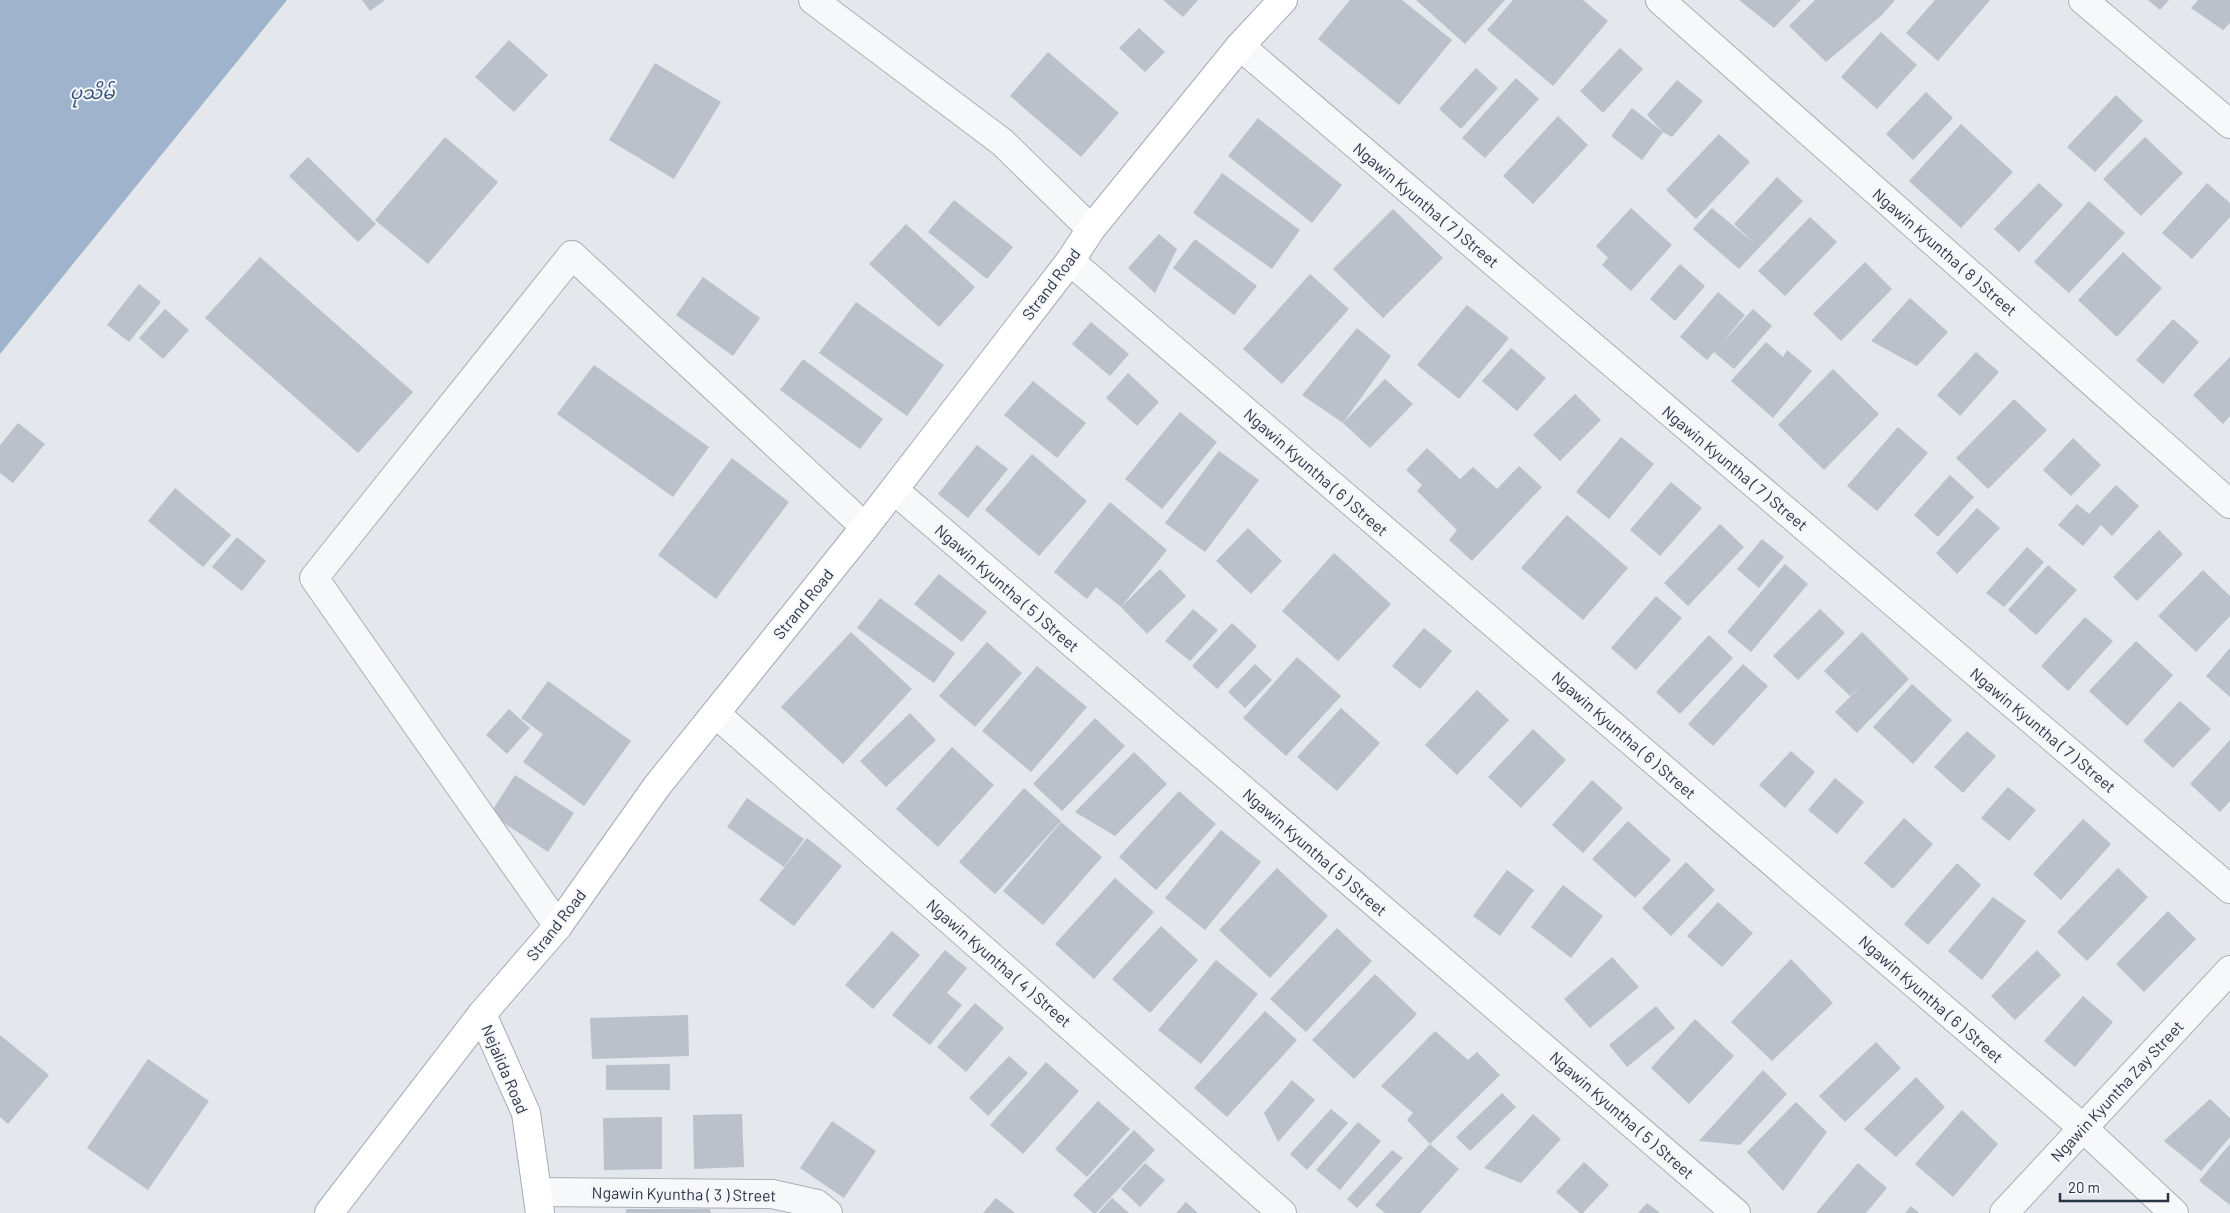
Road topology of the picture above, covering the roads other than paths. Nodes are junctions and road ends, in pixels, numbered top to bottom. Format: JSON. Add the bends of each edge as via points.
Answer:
{"nodes":[{"id":1,"x":813,"y":0,"type":"edge"},
{"id":2,"x":1282,"y":0,"type":"edge"},
{"id":3,"x":1660,"y":0,"type":"edge"},
{"id":4,"x":2083,"y":0,"type":"edge"},
{"id":5,"x":1240,"y":46,"type":"junction"},
{"id":6,"x":2230,"y":124,"type":"edge"},
{"id":7,"x":1091,"y":229,"type":"junction"},
{"id":8,"x":1070,"y":261,"type":"junction"},
{"id":9,"x":894,"y":490,"type":"junction"},
{"id":10,"x":2230,"y":504,"type":"edge"},
{"id":11,"x":865,"y":527,"type":"junction"},
{"id":12,"x":716,"y":714,"type":"junction"},
{"id":13,"x":2230,"y":889,"type":"edge"},
{"id":14,"x":558,"y":926,"type":"junction"},
{"id":15,"x":2230,"y":970,"type":"edge"},
{"id":16,"x":482,"y":1014,"type":"junction"},
{"id":17,"x":2082,"y":1128,"type":"junction"},
{"id":18,"x":538,"y":1202,"type":"edge"},
{"id":19,"x":329,"y":1213,"type":"edge"},
{"id":20,"x":828,"y":1213,"type":"edge"},
{"id":21,"x":1282,"y":1213,"type":"edge"},
{"id":22,"x":1736,"y":1213,"type":"edge"},
{"id":23,"x":2004,"y":1213,"type":"edge"},
{"id":24,"x":2174,"y":1213,"type":"edge"}],
"edges":[{"from":1,"to":7,"type":"street","via":[[1002,142]]},
{"from":2,"to":5,"type":"main road","name":"Strand Road"},
{"from":3,"to":10,"type":"street","name":"Ngawin Kyuntha ( 8 ) Street"},
{"from":4,"to":6,"type":"street"},
{"from":5,"to":7,"type":"main road","name":"Strand Road"},
{"from":5,"to":13,"type":"street","name":"Ngawin Kyuntha ( 7 ) Street"},
{"from":7,"to":8,"type":"main road","name":"Strand Road"},
{"from":8,"to":9,"type":"main road","name":"Strand Road"},
{"from":8,"to":17,"type":"street","name":"Ngawin Kyuntha ( 6 ) Street"},
{"from":9,"to":11,"type":"main road","name":"Strand Road"},
{"from":9,"to":22,"type":"street","name":"Ngawin Kyuntha ( 5 ) Street"},
{"from":11,"to":12,"type":"main road","name":"Strand Road"},
{"from":11,"to":14,"type":"street","via":[[572,255],[314,578]]},
{"from":12,"to":14,"type":"main road","name":"Strand Road","via":[[657,786]]},
{"from":12,"to":21,"type":"street","name":"Ngawin Kyuntha ( 4 ) Street"},
{"from":14,"to":16,"type":"main road","name":"Strand Road"},
{"from":15,"to":17,"type":"street","name":"Ngawin Kyuntha Zay Street"},
{"from":16,"to":18,"type":"main road","name":"Nejalida Road","via":[[526,1113]]},
{"from":16,"to":19,"type":"main road","name":"Strand Road"},
{"from":17,"to":23,"type":"street","name":"Ngawin Kyuntha Zay Street"},
{"from":17,"to":24,"type":"street","name":"Ngawin Kyuntha ( 6 ) Street"},
{"from":18,"to":20,"type":"street","name":"Ngawin Kyuntha ( 3 ) Street","via":[[772,1194],[818,1204]]}]}
